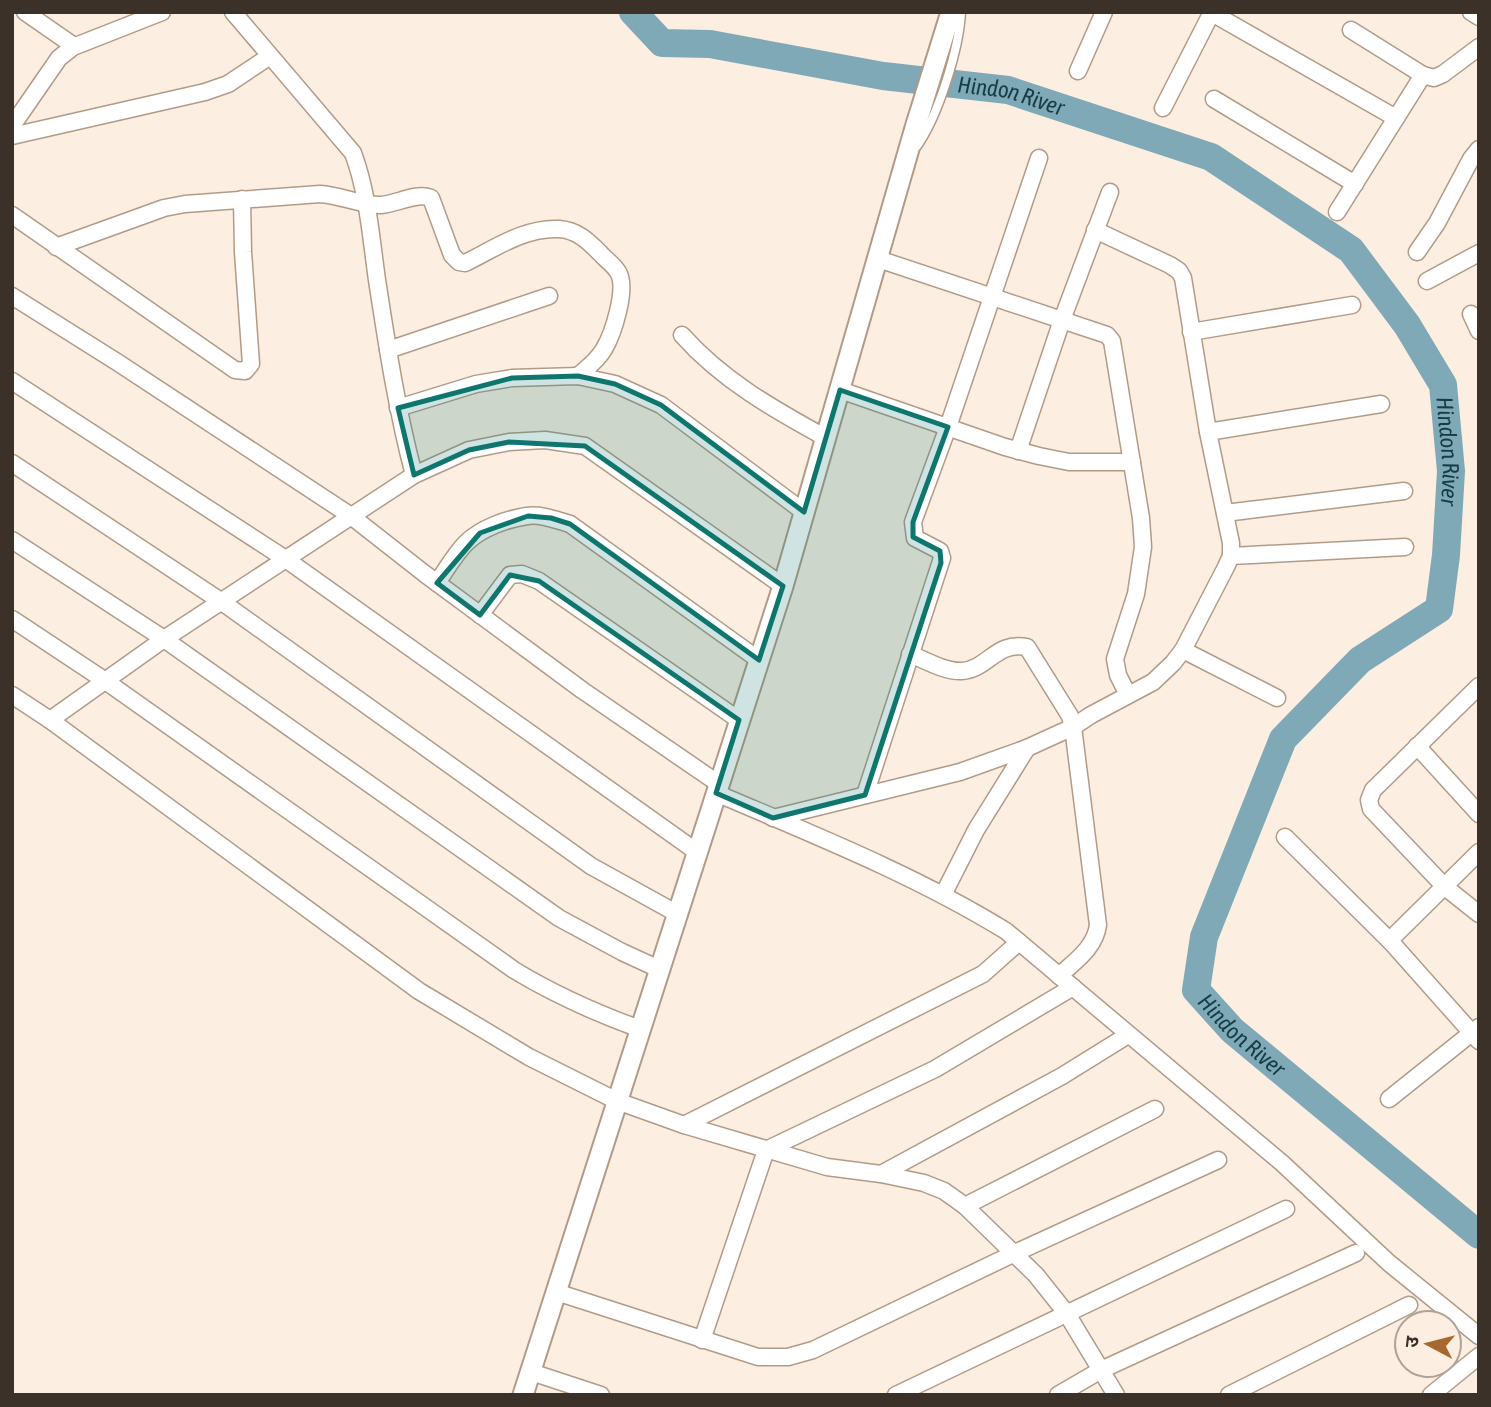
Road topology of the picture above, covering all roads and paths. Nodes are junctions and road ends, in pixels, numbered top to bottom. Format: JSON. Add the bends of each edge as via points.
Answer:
{"nodes":[{"id":1,"x":25,"y":12,"type":"edge"},
{"id":2,"x":162,"y":12,"type":"edge"},
{"id":3,"x":233,"y":12,"type":"edge"},
{"id":4,"x":1104,"y":12,"type":"edge"},
{"id":5,"x":1471,"y":12,"type":"edge"},
{"id":6,"x":1207,"y":14,"type":"edge"},
{"id":7,"x":953,"y":16,"type":"edge"},
{"id":8,"x":1479,"y":17,"type":"edge"},
{"id":9,"x":1351,"y":30,"type":"dead end"},
{"id":10,"x":74,"y":46,"type":"junction"},
{"id":11,"x":1479,"y":47,"type":"edge"},
{"id":12,"x":270,"y":56,"type":"junction"},
{"id":13,"x":1078,"y":71,"type":"dead end"},
{"id":14,"x":1423,"y":75,"type":"junction"},
{"id":15,"x":1214,"y":99,"type":"dead end"},
{"id":16,"x":1163,"y":108,"type":"dead end"},
{"id":17,"x":1396,"y":118,"type":"junction"},
{"id":18,"x":12,"y":126,"type":"edge"},
{"id":19,"x":923,"y":126,"type":"junction"},
{"id":20,"x":12,"y":136,"type":"edge"},
{"id":21,"x":1479,"y":149,"type":"edge"},
{"id":22,"x":1039,"y":158,"type":"dead end"},
{"id":23,"x":1354,"y":184,"type":"junction"},
{"id":24,"x":1110,"y":192,"type":"dead end"},
{"id":25,"x":242,"y":199,"type":"junction"},
{"id":26,"x":366,"y":204,"type":"junction"},
{"id":27,"x":1337,"y":212,"type":"dead end"},
{"id":28,"x":12,"y":215,"type":"edge"},
{"id":29,"x":1095,"y":230,"type":"junction"},
{"id":30,"x":56,"y":247,"type":"junction"},
{"id":31,"x":1417,"y":252,"type":"dead end"},
{"id":32,"x":1479,"y":253,"type":"edge"},
{"id":33,"x":878,"y":259,"type":"junction"},
{"id":34,"x":1427,"y":281,"type":"dead end"},
{"id":35,"x":12,"y":296,"type":"edge"},
{"id":36,"x":549,"y":296,"type":"dead end"},
{"id":37,"x":993,"y":297,"type":"junction"},
{"id":38,"x":1352,"y":305,"type":"dead end"},
{"id":39,"x":1471,"y":314,"type":"dead end"},
{"id":40,"x":1062,"y":320,"type":"junction"},
{"id":41,"x":1479,"y":331,"type":"edge"},
{"id":42,"x":1191,"y":332,"type":"junction"},
{"id":43,"x":682,"y":335,"type":"dead end"},
{"id":44,"x":388,"y":351,"type":"junction"},
{"id":45,"x":578,"y":376,"type":"junction"},
{"id":46,"x":12,"y":381,"type":"edge"},
{"id":47,"x":839,"y":390,"type":"junction"},
{"id":48,"x":1381,"y":404,"type":"dead end"},
{"id":49,"x":398,"y":408,"type":"junction"},
{"id":50,"x":948,"y":427,"type":"junction"},
{"id":51,"x":1208,"y":432,"type":"junction"},
{"id":52,"x":825,"y":438,"type":"junction"},
{"id":53,"x":1018,"y":451,"type":"junction"},
{"id":54,"x":1132,"y":462,"type":"junction"},
{"id":55,"x":12,"y":463,"type":"edge"},
{"id":56,"x":414,"y":475,"type":"junction"},
{"id":57,"x":1404,"y":491,"type":"dead end"},
{"id":58,"x":804,"y":512,"type":"junction"},
{"id":59,"x":1226,"y":513,"type":"junction"},
{"id":60,"x":351,"y":516,"type":"junction"},
{"id":61,"x":12,"y":540,"type":"edge"},
{"id":62,"x":1405,"y":547,"type":"dead end"},
{"id":63,"x":1231,"y":556,"type":"junction"},
{"id":64,"x":287,"y":560,"type":"junction"},
{"id":65,"x":437,"y":583,"type":"junction"},
{"id":66,"x":783,"y":586,"type":"junction"},
{"id":67,"x":222,"y":602,"type":"junction"},
{"id":68,"x":480,"y":615,"type":"junction"},
{"id":69,"x":12,"y":619,"type":"edge"},
{"id":70,"x":164,"y":639,"type":"junction"},
{"id":71,"x":1183,"y":650,"type":"junction"},
{"id":72,"x":910,"y":654,"type":"junction"},
{"id":73,"x":759,"y":660,"type":"junction"},
{"id":74,"x":104,"y":680,"type":"junction"},
{"id":75,"x":1477,"y":691,"type":"edge"},
{"id":76,"x":12,"y":695,"type":"edge"},
{"id":77,"x":1128,"y":695,"type":"junction"},
{"id":78,"x":1277,"y":698,"type":"dead end"},
{"id":79,"x":50,"y":720,"type":"junction"},
{"id":80,"x":740,"y":720,"type":"junction"},
{"id":81,"x":1073,"y":727,"type":"junction"},
{"id":82,"x":1417,"y":746,"type":"junction"},
{"id":83,"x":1027,"y":748,"type":"junction"},
{"id":84,"x":717,"y":789,"type":"junction"},
{"id":85,"x":865,"y":795,"type":"junction"},
{"id":86,"x":1479,"y":814,"type":"edge"},
{"id":87,"x":773,"y":818,"type":"junction"},
{"id":88,"x":1285,"y":837,"type":"dead end"},
{"id":89,"x":697,"y":852,"type":"junction"},
{"id":90,"x":1479,"y":852,"type":"edge"},
{"id":91,"x":1445,"y":887,"type":"junction"},
{"id":92,"x":943,"y":895,"type":"junction"},
{"id":93,"x":677,"y":914,"type":"junction"},
{"id":94,"x":1479,"y":914,"type":"edge"},
{"id":95,"x":1019,"y":942,"type":"junction"},
{"id":96,"x":1391,"y":942,"type":"junction"},
{"id":97,"x":659,"y":969,"type":"junction"},
{"id":98,"x":1059,"y":976,"type":"junction"},
{"id":99,"x":1073,"y":988,"type":"junction"},
{"id":100,"x":640,"y":1029,"type":"junction"},
{"id":101,"x":1476,"y":1034,"type":"edge"},
{"id":102,"x":1128,"y":1035,"type":"junction"},
{"id":103,"x":1389,"y":1099,"type":"dead end"},
{"id":104,"x":617,"y":1101,"type":"junction"},
{"id":105,"x":1155,"y":1109,"type":"dead end"},
{"id":106,"x":684,"y":1125,"type":"junction"},
{"id":107,"x":766,"y":1150,"type":"junction"},
{"id":108,"x":1218,"y":1160,"type":"dead end"},
{"id":109,"x":881,"y":1174,"type":"junction"},
{"id":110,"x":965,"y":1206,"type":"junction"},
{"id":111,"x":1286,"y":1209,"type":"dead end"},
{"id":112,"x":1015,"y":1254,"type":"junction"},
{"id":113,"x":1356,"y":1254,"type":"dead end"},
{"id":114,"x":556,"y":1292,"type":"junction"},
{"id":115,"x":1409,"y":1305,"type":"dead end"},
{"id":116,"x":1067,"y":1314,"type":"junction"},
{"id":117,"x":1479,"y":1336,"type":"edge"},
{"id":118,"x":702,"y":1340,"type":"junction"},
{"id":119,"x":1479,"y":1356,"type":"edge"},
{"id":120,"x":1101,"y":1370,"type":"junction"},
{"id":121,"x":531,"y":1372,"type":"junction"},
{"id":122,"x":523,"y":1395,"type":"edge"},
{"id":123,"x":601,"y":1395,"type":"edge"},
{"id":124,"x":896,"y":1395,"type":"edge"},
{"id":125,"x":1058,"y":1395,"type":"edge"},
{"id":126,"x":1116,"y":1395,"type":"edge"},
{"id":127,"x":1229,"y":1395,"type":"edge"},
{"id":128,"x":1432,"y":1395,"type":"edge"}],
"edges":[{"from":1,"to":10,"type":"street"},
{"from":2,"to":10,"type":"street"},
{"from":3,"to":12,"type":"street"},
{"from":4,"to":13,"type":"street"},
{"from":5,"to":8,"type":"street"},
{"from":6,"to":16,"type":"street"},
{"from":6,"to":17,"type":"street"},
{"from":7,"to":19,"type":"street"},
{"from":7,"to":19,"type":"lane","via":[[955,47]]},
{"from":9,"to":14,"type":"street"},
{"from":10,"to":18,"type":"street","via":[[59,58]]},
{"from":11,"to":14,"type":"street","via":[[1443,74],[1434,78]]},
{"from":12,"to":20,"type":"street","via":[[228,84],[205,92]]},
{"from":12,"to":26,"type":"street","via":[[353,153]]},
{"from":14,"to":17,"type":"street"},
{"from":15,"to":23,"type":"street"},
{"from":17,"to":23,"type":"street"},
{"from":19,"to":33,"type":"street","via":[[905,163]]},
{"from":21,"to":31,"type":"street"},
{"from":22,"to":37,"type":"street"},
{"from":23,"to":27,"type":"street"},
{"from":24,"to":29,"type":"street"},
{"from":25,"to":26,"type":"street","via":[[320,194]]},
{"from":25,"to":30,"type":"street","via":[[164,208]]},
{"from":25,"to":30,"type":"street","via":[[251,364],[245,370],[234,370]]},
{"from":26,"to":44,"type":"street"},
{"from":26,"to":45,"type":"street","via":[[420,195],[431,198],[458,262],[465,263],[536,231],[559,229],[587,240],[619,272],[622,284],[604,349]]},
{"from":28,"to":30,"type":"street"},
{"from":29,"to":40,"type":"street"},
{"from":29,"to":42,"type":"street","via":[[1179,271]]},
{"from":32,"to":34,"type":"street"},
{"from":33,"to":37,"type":"street"},
{"from":33,"to":47,"type":"street"},
{"from":35,"to":60,"type":"street"},
{"from":36,"to":44,"type":"street"},
{"from":37,"to":40,"type":"street"},
{"from":37,"to":50,"type":"street"},
{"from":38,"to":42,"type":"street"},
{"from":39,"to":41,"type":"street"},
{"from":40,"to":53,"type":"street"},
{"from":40,"to":54,"type":"street","via":[[1107,335],[1112,341]]},
{"from":42,"to":51,"type":"street"},
{"from":43,"to":52,"type":"street","via":[[742,389]]},
{"from":44,"to":49,"type":"street"},
{"from":45,"to":49,"type":"street","via":[[512,377]]},
{"from":45,"to":58,"type":"street","via":[[615,384],[661,405]]},
{"from":46,"to":64,"type":"street"},
{"from":47,"to":50,"type":"street"},
{"from":47,"to":52,"type":"street"},
{"from":48,"to":51,"type":"street"},
{"from":49,"to":56,"type":"street"},
{"from":50,"to":53,"type":"street"},
{"from":50,"to":72,"type":"street","via":[[914,522],[915,538],[940,551],[942,558]]},
{"from":51,"to":59,"type":"street"},
{"from":52,"to":58,"type":"street"},
{"from":53,"to":54,"type":"street","via":[[1069,462]]},
{"from":54,"to":77,"type":"street","via":[[1143,547],[1136,594],[1115,659]]},
{"from":55,"to":67,"type":"street"},
{"from":56,"to":60,"type":"street"},
{"from":56,"to":66,"type":"street","via":[[469,450],[509,442],[545,440],[585,446]]},
{"from":57,"to":59,"type":"street"},
{"from":58,"to":66,"type":"street"},
{"from":59,"to":63,"type":"street"},
{"from":60,"to":64,"type":"street"},
{"from":60,"to":65,"type":"street"},
{"from":61,"to":70,"type":"street"},
{"from":62,"to":63,"type":"street"},
{"from":63,"to":71,"type":"street"},
{"from":64,"to":67,"type":"street"},
{"from":64,"to":89,"type":"street"},
{"from":65,"to":68,"type":"street"},
{"from":65,"to":73,"type":"street","via":[[480,533],[528,516],[551,518],[570,524]]},
{"from":66,"to":73,"type":"street"},
{"from":67,"to":70,"type":"street"},
{"from":67,"to":93,"type":"street","via":[[591,866]]},
{"from":68,"to":80,"type":"street","via":[[510,575],[522,573]]},
{"from":68,"to":84,"type":"street"},
{"from":69,"to":74,"type":"street"},
{"from":70,"to":74,"type":"street"},
{"from":70,"to":97,"type":"street","via":[[559,918]]},
{"from":71,"to":77,"type":"street","via":[[1153,682]]},
{"from":71,"to":78,"type":"street"},
{"from":72,"to":81,"type":"street","via":[[962,671],[1006,647],[1027,647]]},
{"from":72,"to":85,"type":"street"},
{"from":73,"to":80,"type":"street"},
{"from":74,"to":79,"type":"street"},
{"from":74,"to":100,"type":"street","via":[[514,970],[590,1011]]},
{"from":75,"to":82,"type":"street"},
{"from":76,"to":79,"type":"street"},
{"from":77,"to":81,"type":"street"},
{"from":79,"to":104,"type":"street","via":[[419,991],[529,1057]]},
{"from":80,"to":84,"type":"street"},
{"from":81,"to":83,"type":"street"},
{"from":81,"to":98,"type":"street","via":[[1098,925],[1092,945]]},
{"from":82,"to":86,"type":"street"},
{"from":82,"to":91,"type":"street","via":[[1373,790],[1369,800],[1371,809]]},
{"from":83,"to":85,"type":"street","via":[[960,772]]},
{"from":83,"to":92,"type":"street"},
{"from":84,"to":87,"type":"street"},
{"from":84,"to":89,"type":"street"},
{"from":85,"to":87,"type":"street"},
{"from":87,"to":92,"type":"street"},
{"from":88,"to":96,"type":"street"},
{"from":89,"to":93,"type":"street"},
{"from":90,"to":91,"type":"street"},
{"from":91,"to":94,"type":"street"},
{"from":91,"to":96,"type":"street"},
{"from":92,"to":95,"type":"street"},
{"from":93,"to":97,"type":"street"},
{"from":95,"to":98,"type":"street"},
{"from":95,"to":106,"type":"street","via":[[983,974]]},
{"from":96,"to":101,"type":"street"},
{"from":97,"to":100,"type":"street"},
{"from":98,"to":99,"type":"street"},
{"from":99,"to":102,"type":"street"},
{"from":99,"to":107,"type":"street","via":[[935,1069]]},
{"from":100,"to":104,"type":"street"},
{"from":101,"to":103,"type":"street"},
{"from":102,"to":109,"type":"street"},
{"from":102,"to":117,"type":"street"},
{"from":104,"to":106,"type":"street"},
{"from":104,"to":114,"type":"street"},
{"from":105,"to":110,"type":"street"},
{"from":106,"to":107,"type":"street"},
{"from":107,"to":109,"type":"street","via":[[827,1167]]},
{"from":107,"to":118,"type":"street"},
{"from":108,"to":112,"type":"street"},
{"from":109,"to":110,"type":"street","via":[[924,1183]]},
{"from":110,"to":112,"type":"street"},
{"from":111,"to":116,"type":"street"},
{"from":112,"to":116,"type":"street"},
{"from":112,"to":118,"type":"street","via":[[824,1345],[788,1357],[758,1357]]},
{"from":113,"to":120,"type":"street"},
{"from":114,"to":118,"type":"street"},
{"from":114,"to":121,"type":"street"},
{"from":115,"to":127,"type":"street"},
{"from":116,"to":120,"type":"street"},
{"from":116,"to":124,"type":"street"},
{"from":119,"to":128,"type":"street"},
{"from":120,"to":125,"type":"street"},
{"from":120,"to":126,"type":"street"},
{"from":121,"to":122,"type":"street"},
{"from":121,"to":123,"type":"street"}]}
